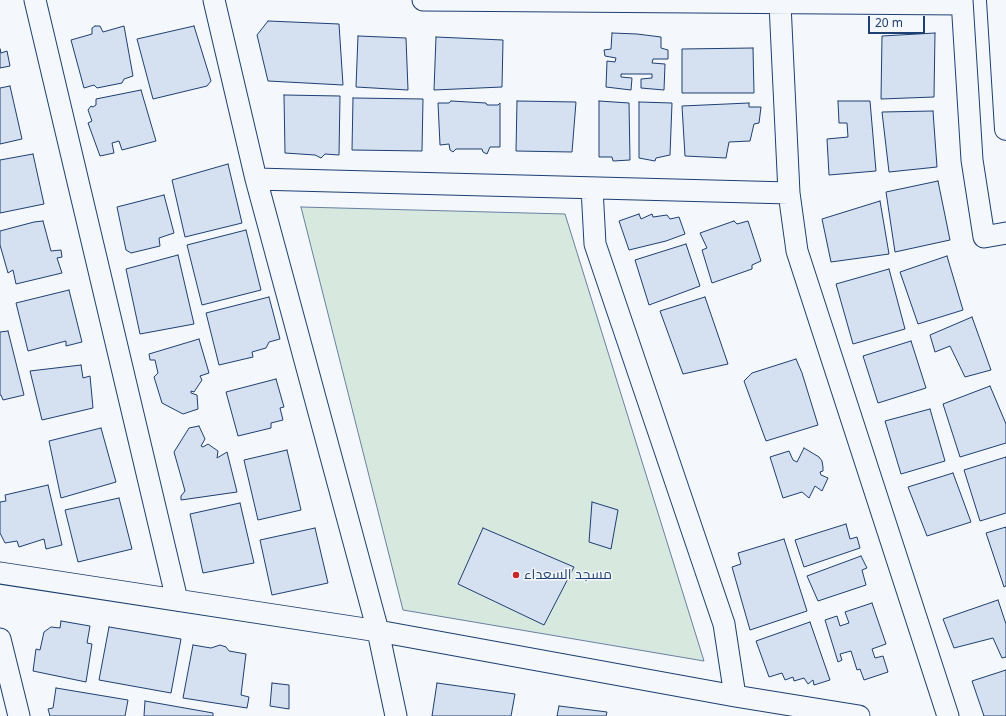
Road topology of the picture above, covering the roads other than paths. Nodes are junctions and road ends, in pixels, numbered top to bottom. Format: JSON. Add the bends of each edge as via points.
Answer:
{"nodes":[{"id":1,"x":35,"y":0,"type":"edge"},
{"id":2,"x":214,"y":0,"type":"edge"},
{"id":3,"x":423,"y":0,"type":"edge"},
{"id":4,"x":998,"y":0,"type":"edge"},
{"id":5,"x":962,"y":2,"type":"edge"},
{"id":6,"x":780,"y":4,"type":"junction"},
{"id":7,"x":1006,"y":129,"type":"edge"},
{"id":8,"x":256,"y":179,"type":"junction"},
{"id":9,"x":592,"y":188,"type":"junction"},
{"id":10,"x":789,"y":193,"type":"junction"},
{"id":11,"x":1006,"y":233,"type":"edge"},
{"id":12,"x":0,"y":573,"type":"edge"},
{"id":13,"x":177,"y":600,"type":"junction"},
{"id":14,"x":378,"y":631,"type":"junction"},
{"id":15,"x":0,"y":639,"type":"edge"},
{"id":16,"x":735,"y":696,"type":"junction"},
{"id":17,"x":19,"y":716,"type":"edge"},
{"id":18,"x":396,"y":716,"type":"edge"},
{"id":19,"x":859,"y":716,"type":"edge"},
{"id":20,"x":948,"y":716,"type":"edge"}],
"edges":[{"from":1,"to":13,"type":"street"},
{"from":2,"to":8,"type":"street"},
{"from":3,"to":6,"type":"street"},
{"from":4,"to":7,"type":"main road"},
{"from":5,"to":6,"type":"street"},
{"from":5,"to":11,"type":"street","via":[[972,160],[984,237]]},
{"from":6,"to":10,"type":"street"},
{"from":8,"to":9,"type":"street"},
{"from":8,"to":14,"type":"street"},
{"from":9,"to":10,"type":"street"},
{"from":9,"to":16,"type":"street","via":[[595,244],[724,624]]},
{"from":10,"to":20,"type":"street","via":[[796,251]]},
{"from":12,"to":13,"type":"street"},
{"from":13,"to":14,"type":"street"},
{"from":14,"to":16,"type":"street"},
{"from":14,"to":18,"type":"street"},
{"from":15,"to":17,"type":"street"},
{"from":16,"to":19,"type":"street"}]}
